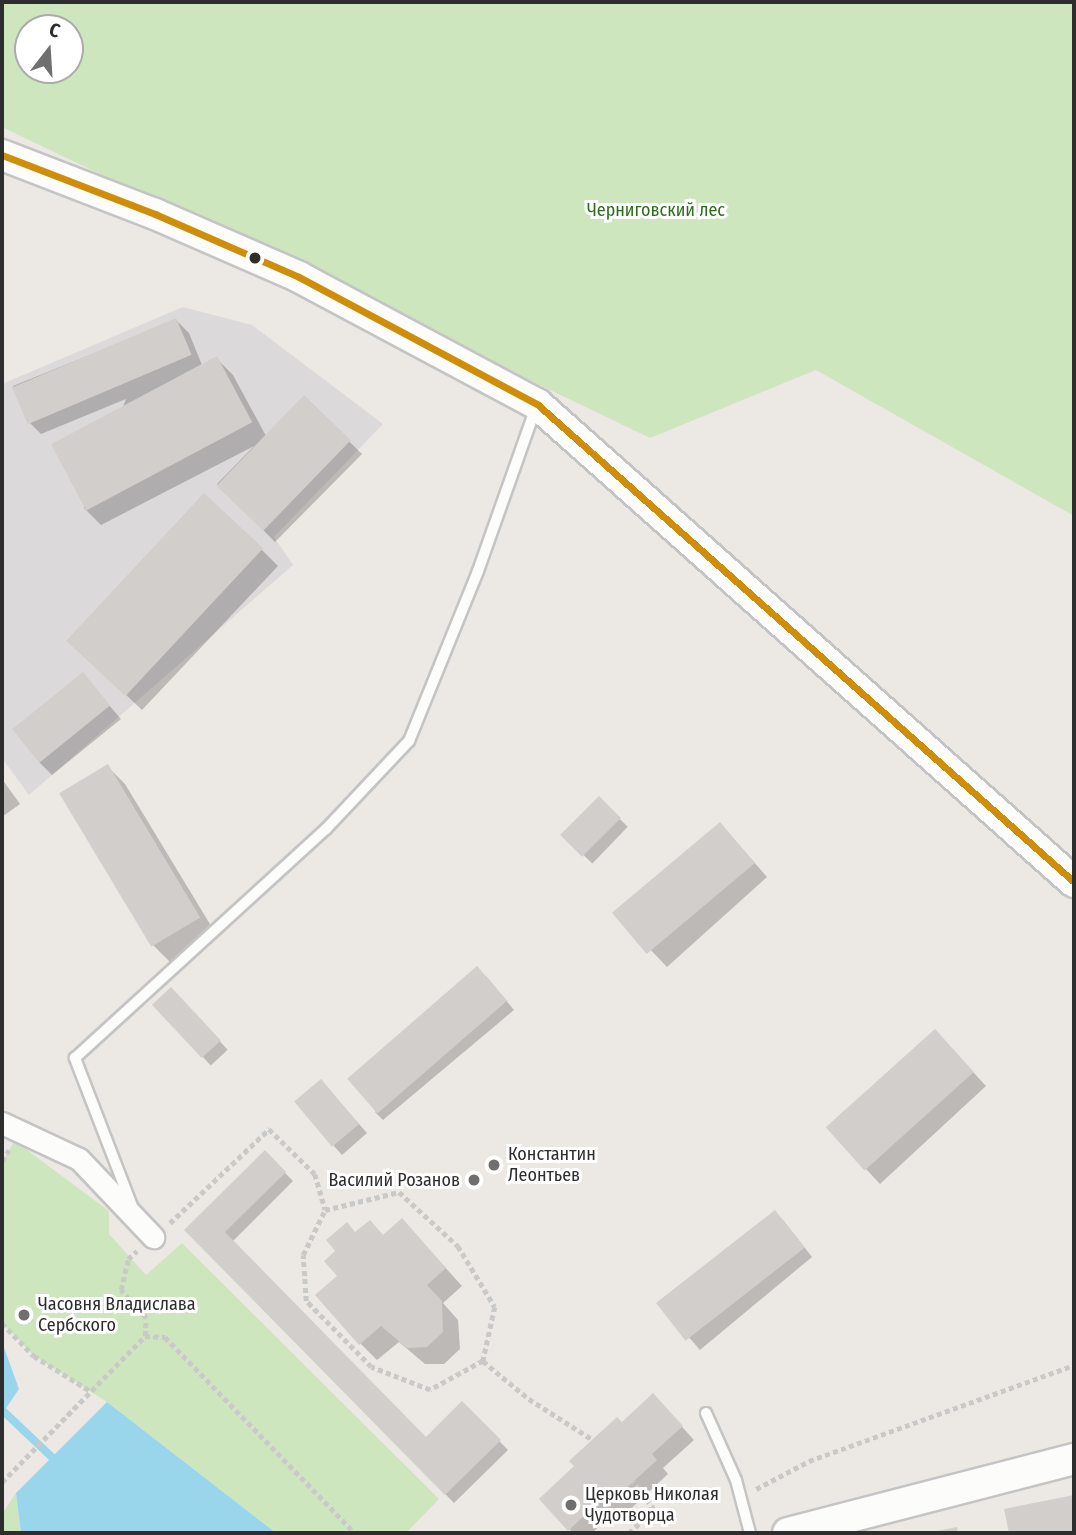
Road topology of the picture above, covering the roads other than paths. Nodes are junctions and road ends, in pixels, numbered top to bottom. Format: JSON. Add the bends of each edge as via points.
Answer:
{"nodes":[{"id":1,"x":2,"y":155,"type":"edge"},
{"id":2,"x":537,"y":404,"type":"junction"},
{"id":3,"x":1074,"y":882,"type":"edge"},
{"id":4,"x":2,"y":1123,"type":"edge"},
{"id":5,"x":138,"y":1222,"type":"junction"},
{"id":6,"x":153,"y":1237,"type":"road end"},
{"id":7,"x":706,"y":1413,"type":"dead end"},
{"id":8,"x":1074,"y":1459,"type":"edge"},
{"id":9,"x":751,"y":1533,"type":"edge"},
{"id":10,"x":788,"y":1533,"type":"edge"}],
"edges":[{"from":1,"to":2,"type":"street","via":[[155,214],[299,277]]},
{"from":2,"to":3,"type":"street"},
{"from":2,"to":5,"type":"lane","via":[[478,571],[409,741],[327,829],[75,1058]]},
{"from":4,"to":5,"type":"street","via":[[79,1160]]},
{"from":5,"to":6,"type":"street"},
{"from":7,"to":9,"type":"lane","via":[[736,1480]]},
{"from":8,"to":10,"type":"street"}]}
